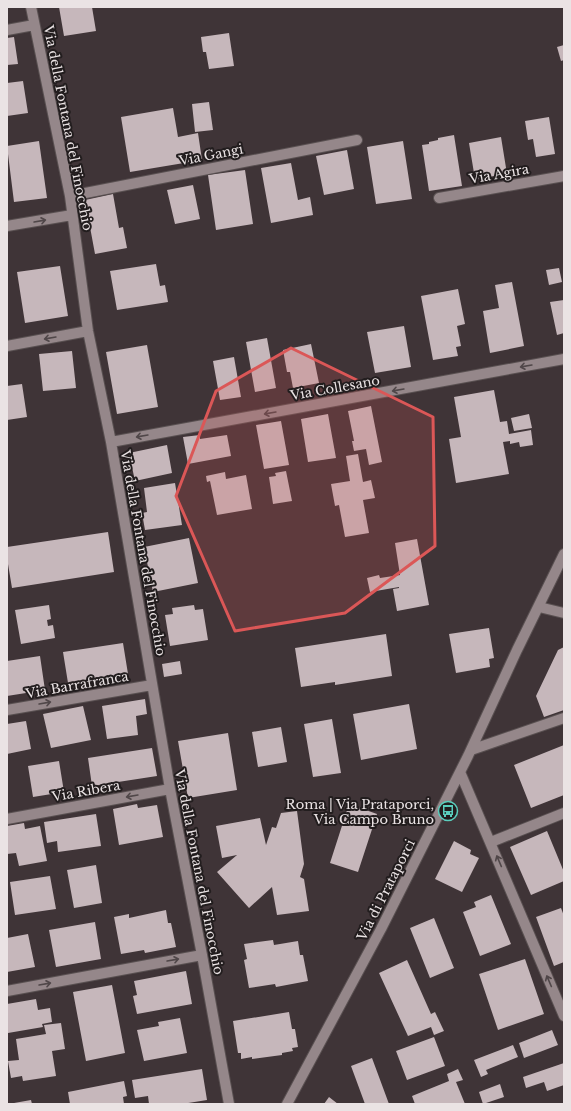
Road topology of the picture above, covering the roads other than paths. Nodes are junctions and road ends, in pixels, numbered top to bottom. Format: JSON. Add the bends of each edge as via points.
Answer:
{"nodes":[{"id":1,"x":31,"y":7,"type":"edge"},
{"id":2,"x":34,"y":25,"type":"junction"},
{"id":3,"x":7,"y":30,"type":"edge"},
{"id":4,"x":357,"y":140,"type":"dead end"},
{"id":5,"x":564,"y":176,"type":"edge"},
{"id":6,"x":70,"y":196,"type":"junction"},
{"id":7,"x":439,"y":198,"type":"dead end"},
{"id":8,"x":72,"y":215,"type":"junction"},
{"id":9,"x":7,"y":226,"type":"edge"},
{"id":10,"x":88,"y":331,"type":"junction"},
{"id":11,"x":7,"y":346,"type":"edge"},
{"id":12,"x":564,"y":360,"type":"edge"},
{"id":13,"x":111,"y":442,"type":"junction"},
{"id":14,"x":564,"y":554,"type":"edge"},
{"id":15,"x":539,"y":607,"type":"junction"},
{"id":16,"x":564,"y":614,"type":"edge"},
{"id":17,"x":152,"y":685,"type":"junction"},
{"id":18,"x":7,"y":710,"type":"edge"},
{"id":19,"x":564,"y":718,"type":"edge"},
{"id":20,"x":471,"y":750,"type":"junction"},
{"id":21,"x":460,"y":772,"type":"junction"},
{"id":22,"x":170,"y":789,"type":"junction"},
{"id":23,"x":564,"y":813,"type":"edge"},
{"id":24,"x":7,"y":819,"type":"edge"},
{"id":25,"x":491,"y":842,"type":"junction"},
{"id":26,"x":202,"y":955,"type":"junction"},
{"id":27,"x":7,"y":991,"type":"edge"},
{"id":28,"x":564,"y":1016,"type":"edge"},
{"id":29,"x":229,"y":1104,"type":"edge"},
{"id":30,"x":287,"y":1104,"type":"edge"}],
"edges":[{"from":1,"to":2,"type":"street","name":"Via della Fontana del Finocchio"},
{"from":2,"to":3,"type":"street"},
{"from":2,"to":6,"type":"street","name":"Via della Fontana del Finocchio"},
{"from":4,"to":6,"type":"street","name":"Via Gangi"},
{"from":5,"to":7,"type":"street","name":"Via Agira"},
{"from":6,"to":8,"type":"street","name":"Via della Fontana del Finocchio"},
{"from":9,"to":8,"type":"street","one_way":true},
{"from":8,"to":10,"type":"street","name":"Via della Fontana del Finocchio"},
{"from":10,"to":11,"type":"street","one_way":true},
{"from":10,"to":13,"type":"street","name":"Via della Fontana del Finocchio"},
{"from":12,"to":13,"type":"street","name":"Via Collesano","one_way":true},
{"from":13,"to":17,"type":"street","name":"Via della Fontana del Finocchio"},
{"from":14,"to":15,"type":"street","name":"Via di Prataporci"},
{"from":15,"to":16,"type":"street"},
{"from":15,"to":20,"type":"street","name":"Via di Prataporci"},
{"from":18,"to":17,"type":"street","name":"Via Barrafranca","one_way":true},
{"from":17,"to":22,"type":"street","name":"Via della Fontana del Finocchio"},
{"from":19,"to":20,"type":"street"},
{"from":20,"to":21,"type":"street","name":"Via di Prataporci"},
{"from":21,"to":25,"type":"street"},
{"from":21,"to":30,"type":"street","name":"Via di Prataporci","via":[[381,930]]},
{"from":22,"to":24,"type":"street","name":"Via Ribera","one_way":true},
{"from":22,"to":26,"type":"street","name":"Via della Fontana del Finocchio"},
{"from":23,"to":25,"type":"street"},
{"from":28,"to":25,"type":"street","one_way":true},
{"from":27,"to":26,"type":"street","one_way":true},
{"from":26,"to":29,"type":"street","name":"Via della Fontana del Finocchio"}]}
